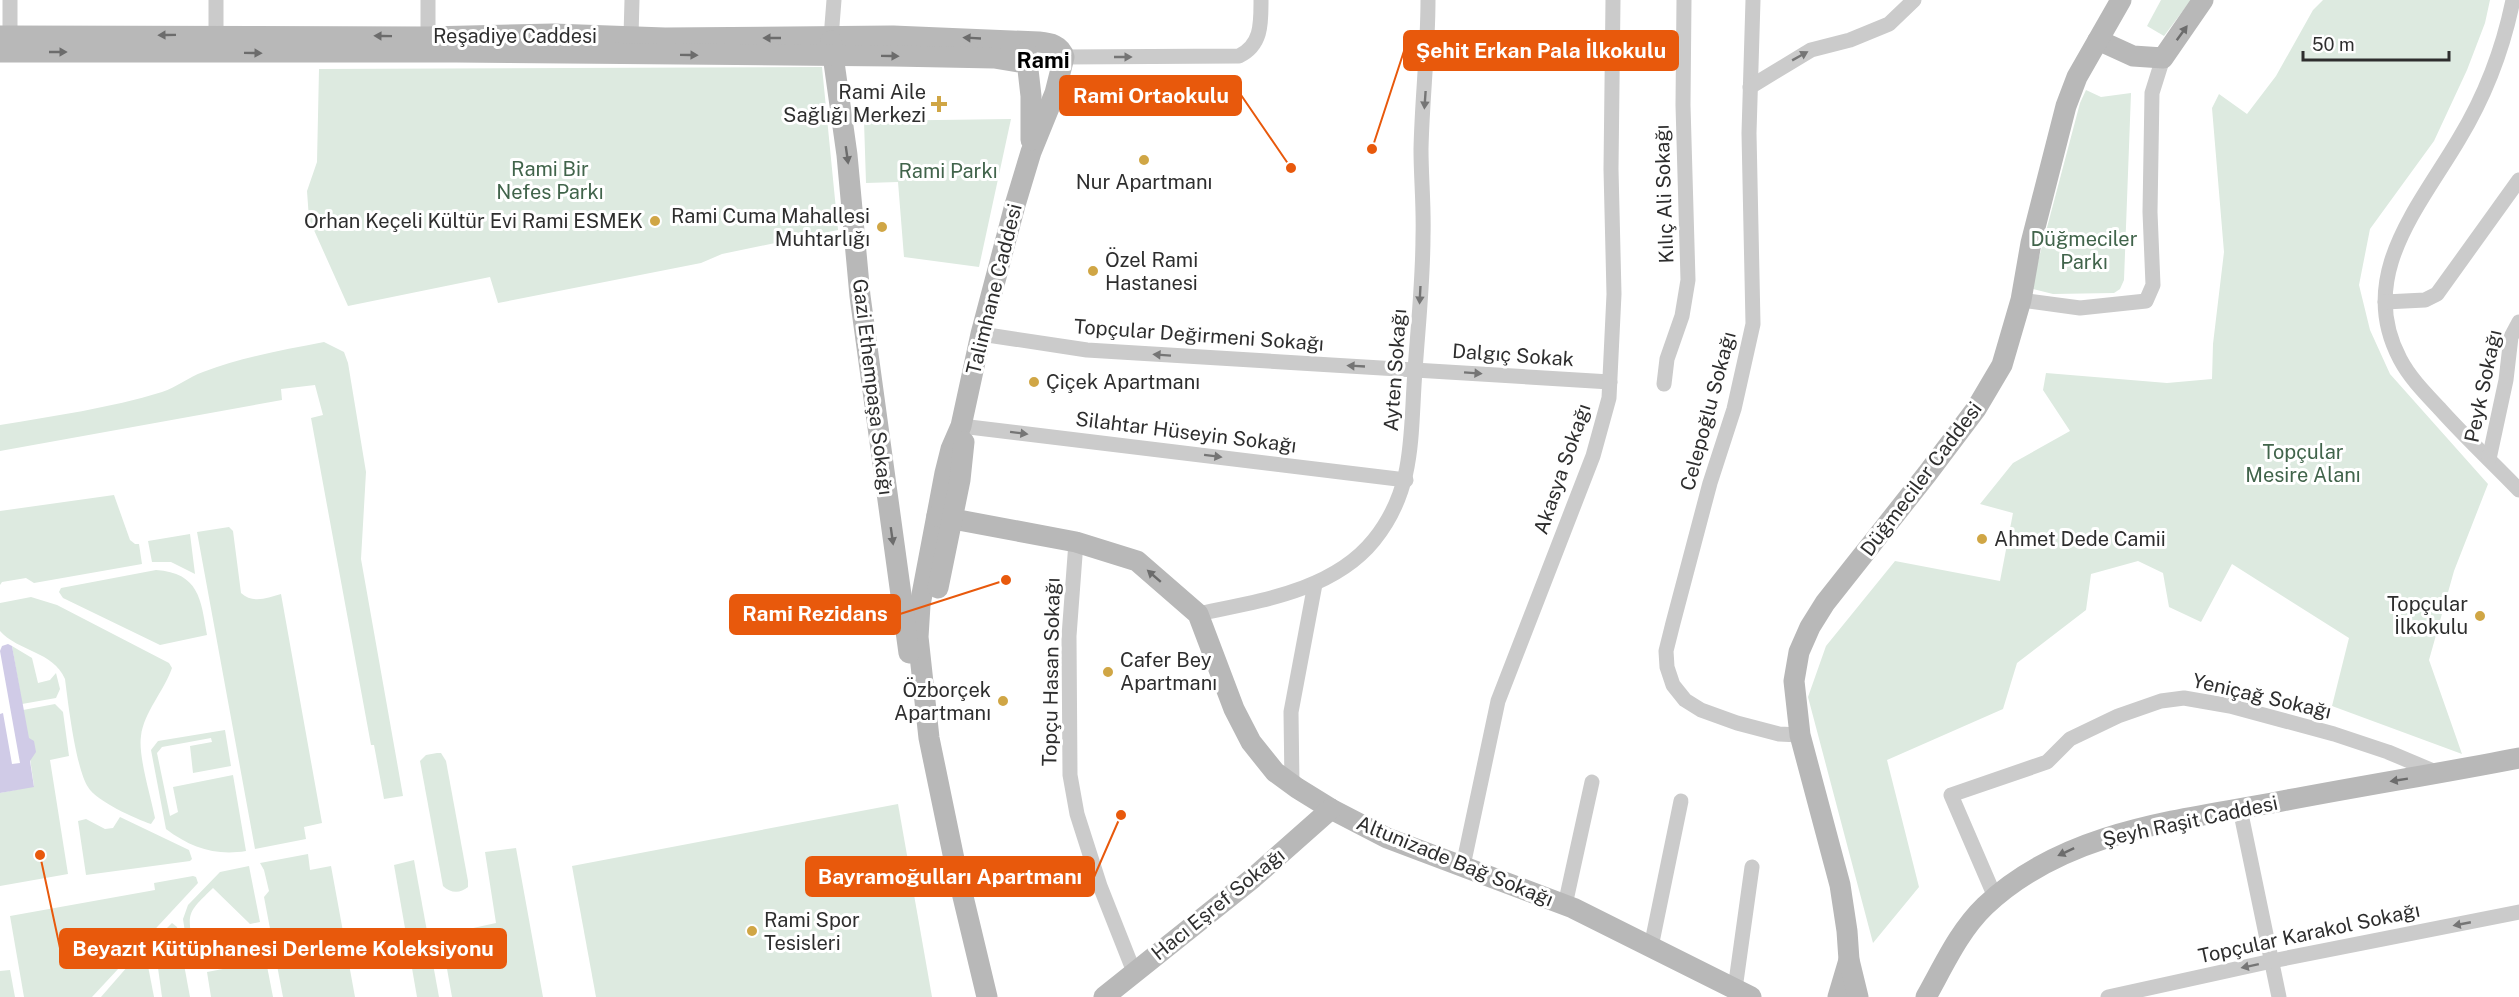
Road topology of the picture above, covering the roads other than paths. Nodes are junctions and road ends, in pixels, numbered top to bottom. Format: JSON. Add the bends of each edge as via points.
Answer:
{"nodes":[{"id":1,"x":10,"y":0,"type":"edge"},
{"id":2,"x":216,"y":0,"type":"edge"},
{"id":3,"x":428,"y":0,"type":"edge"},
{"id":4,"x":632,"y":0,"type":"edge"},
{"id":5,"x":834,"y":0,"type":"edge"},
{"id":6,"x":1261,"y":0,"type":"edge"},
{"id":7,"x":1428,"y":0,"type":"edge"},
{"id":8,"x":1613,"y":0,"type":"edge"},
{"id":9,"x":1684,"y":0,"type":"edge"},
{"id":10,"x":1752,"y":0,"type":"edge"},
{"id":11,"x":1914,"y":0,"type":"edge"},
{"id":12,"x":2121,"y":0,"type":"edge"},
{"id":13,"x":2204,"y":0,"type":"edge"},
{"id":14,"x":2513,"y":0,"type":"edge"},
{"id":15,"x":216,"y":36,"type":"junction"},
{"id":16,"x":428,"y":37,"type":"junction"},
{"id":17,"x":2512,"y":38,"type":"edge"},
{"id":18,"x":2097,"y":40,"type":"junction"},
{"id":19,"x":3,"y":41,"type":"edge"},
{"id":20,"x":631,"y":45,"type":"junction"},
{"id":21,"x":831,"y":47,"type":"junction"},
{"id":22,"x":1028,"y":53,"type":"junction"},
{"id":23,"x":1064,"y":57,"type":"junction"},
{"id":24,"x":2163,"y":58,"type":"junction"},
{"id":25,"x":1750,"y":87,"type":"junction"},
{"id":26,"x":1031,"y":152,"type":"junction"},
{"id":27,"x":2519,"y":180,"type":"edge"},
{"id":28,"x":2020,"y":300,"type":"junction"},
{"id":29,"x":2385,"y":302,"type":"junction"},
{"id":30,"x":2519,"y":322,"type":"edge"},
{"id":31,"x":981,"y":334,"type":"junction"},
{"id":32,"x":1415,"y":369,"type":"junction"},
{"id":33,"x":1610,"y":382,"type":"junction"},
{"id":34,"x":1664,"y":384,"type":"dead end"},
{"id":35,"x":961,"y":426,"type":"junction"},
{"id":36,"x":2489,"y":459,"type":"junction"},
{"id":37,"x":1406,"y":480,"type":"junction"},
{"id":38,"x":2519,"y":490,"type":"edge"},
{"id":39,"x":945,"y":518,"type":"junction"},
{"id":40,"x":1076,"y":542,"type":"junction"},
{"id":41,"x":1315,"y":584,"type":"junction"},
{"id":42,"x":1198,"y":614,"type":"junction"},
{"id":43,"x":926,"y":717,"type":"junction"},
{"id":44,"x":1800,"y":735,"type":"junction"},
{"id":45,"x":2519,"y":758,"type":"edge"},
{"id":46,"x":2439,"y":773,"type":"junction"},
{"id":47,"x":1592,"y":782,"type":"dead end"},
{"id":48,"x":1292,"y":785,"type":"junction"},
{"id":49,"x":1681,"y":801,"type":"dead end"},
{"id":50,"x":1331,"y":809,"type":"junction"},
{"id":51,"x":2240,"y":809,"type":"junction"},
{"id":52,"x":1463,"y":866,"type":"junction"},
{"id":53,"x":1752,"y":867,"type":"dead end"},
{"id":54,"x":1995,"y":897,"type":"junction"},
{"id":55,"x":1565,"y":905,"type":"junction"},
{"id":56,"x":2519,"y":912,"type":"edge"},
{"id":57,"x":1651,"y":947,"type":"junction"},
{"id":58,"x":1849,"y":960,"type":"junction"},
{"id":59,"x":2272,"y":961,"type":"junction"},
{"id":60,"x":1134,"y":972,"type":"junction"},
{"id":61,"x":1743,"y":993,"type":"edge"},
{"id":62,"x":987,"y":997,"type":"edge"},
{"id":63,"x":1104,"y":997,"type":"edge"},
{"id":64,"x":1838,"y":997,"type":"edge"},
{"id":65,"x":1858,"y":997,"type":"edge"},
{"id":66,"x":1926,"y":997,"type":"edge"},
{"id":67,"x":2108,"y":997,"type":"edge"},
{"id":68,"x":2279,"y":997,"type":"edge"}],
"edges":[{"from":1,"to":19,"type":"street"},
{"from":2,"to":15,"type":"street"},
{"from":3,"to":16,"type":"street"},
{"from":4,"to":20,"type":"street"},
{"from":5,"to":21,"type":"street"},
{"from":23,"to":6,"type":"street","one_way":true,"via":[[1239,56],[1258,37]]},
{"from":7,"to":32,"type":"street","name":"Ayten Sokağı","one_way":true,"via":[[1421,148],[1423,235]]},
{"from":8,"to":33,"type":"street","name":"Akasya Sokağı","via":[[1614,284]]},
{"from":9,"to":34,"type":"street","name":"Kılıç Ali Sokağı","via":[[1688,280]]},
{"from":10,"to":25,"type":"street","name":"Celepoğlu Sokağı"},
{"from":25,"to":11,"type":"street","one_way":true,"via":[[1811,50],[1889,24]]},
{"from":12,"to":18,"type":"street","name":"Düğmeciler Caddesi"},
{"from":24,"to":13,"type":"street","one_way":true},
{"from":14,"to":17,"type":"street"},
{"from":16,"to":15,"type":"street","name":"Reşadiye Caddesi","one_way":true},
{"from":15,"to":19,"type":"street","name":"Reşadiye Caddesi","one_way":true},
{"from":16,"to":20,"type":"street","name":"Reşadiye Caddesi","via":[[553,34]]},
{"from":17,"to":29,"type":"street","via":[[2459,140],[2424,192],[2398,242],[2385,282]]},
{"from":18,"to":24,"type":"street","via":[[2133,56]]},
{"from":18,"to":28,"type":"street","name":"Düğmeciler Caddesi","via":[[2066,106]]},
{"from":19,"to":20,"type":"street","name":"Reşadiye Caddesi","one_way":true},
{"from":20,"to":21,"type":"street","name":"Reşadiye Caddesi"},
{"from":21,"to":22,"type":"street","name":"Reşadiye Caddesi","via":[[994,58]]},
{"from":21,"to":43,"type":"street","name":"Gazi Ethempaşa Sokağı","one_way":true,"via":[[905,635]]},
{"from":22,"to":23,"type":"street","name":"Reşadiye Caddesi","via":[[1052,44]]},
{"from":22,"to":26,"type":"street"},
{"from":23,"to":26,"type":"street","via":[[1055,93]]},
{"from":24,"to":28,"type":"street","via":[[2152,93],[2153,285],[2146,301],[2080,308]]},
{"from":25,"to":44,"type":"street","name":"Celepoğlu Sokağı","via":[[1753,324],[1734,409],[1673,623],[1666,651],[1667,667],[1673,685],[1685,700],[1701,710],[1779,734]]},
{"from":26,"to":31,"type":"street","name":"Talimhane Caddesi"},
{"from":27,"to":29,"type":"street","via":[[2437,294],[2425,300]]},
{"from":28,"to":44,"type":"street","name":"Düğmeciler Caddesi","via":[[2002,365],[1976,409],[1810,627],[1799,652],[1794,681]]},
{"from":29,"to":36,"type":"street","via":[[2389,334],[2400,360],[2418,386]]},
{"from":30,"to":36,"type":"street","name":"Peyk Sokağı","via":[[2511,337]]},
{"from":32,"to":31,"type":"street","name":"Topçular Değirmeni Sokağı","one_way":true,"via":[[1087,350]]},
{"from":31,"to":35,"type":"street","name":"Talimhane Caddesi"},
{"from":32,"to":33,"type":"street","name":"Dalgıç Sokak","one_way":true},
{"from":32,"to":37,"type":"street","name":"Ayten Sokağı"},
{"from":33,"to":52,"type":"street","name":"Akasya Sokağı","via":[[1593,456],[1498,701]]},
{"from":35,"to":37,"type":"street","name":"Silahtar Hüseyin Sokağı","one_way":true},
{"from":35,"to":39,"type":"street","name":"Talimhane Caddesi","via":[[964,444]]},
{"from":36,"to":38,"type":"street"},
{"from":37,"to":41,"type":"street","name":"Ayten Sokağı","via":[[1397,504],[1374,540],[1345,566]]},
{"from":39,"to":40,"type":"street","name":"Altunizade Bağ Sokağı"},
{"from":39,"to":43,"type":"street","name":"Talimhane Caddesi","via":[[928,644]]},
{"from":42,"to":40,"type":"street","name":"Altunizade Bağ Sokağı","one_way":true,"via":[[1137,561]]},
{"from":40,"to":60,"type":"street","name":"Topçu Hasan Sokağı","via":[[1070,636],[1070,774],[1079,822]]},
{"from":41,"to":42,"type":"street","name":"Ayten Sokağı"},
{"from":41,"to":48,"type":"street","via":[[1290,712]]},
{"from":42,"to":48,"type":"street","name":"Altunizade Bağ Sokağı","via":[[1234,709],[1251,742],[1275,772]]},
{"from":43,"to":62,"type":"street","name":"Talimhane Caddesi"},
{"from":44,"to":58,"type":"street","name":"Düğmeciler Caddesi","via":[[1840,885]]},
{"from":45,"to":46,"type":"street","name":"Şeyh Raşit Caddesi"},
{"from":46,"to":51,"type":"street","name":"Şeyh Raşit Caddesi","one_way":true},
{"from":46,"to":54,"type":"street","name":"Yeniçağ Sokağı","via":[[2334,734],[2230,706],[2184,698],[2161,701],[2070,739],[2047,762],[1951,795]]},
{"from":47,"to":55,"type":"street"},
{"from":48,"to":50,"type":"street","name":"Altunizade Bağ Sokağı"},
{"from":49,"to":57,"type":"street"},
{"from":50,"to":52,"type":"street","name":"Altunizade Bağ Sokağı","via":[[1387,838]]},
{"from":50,"to":60,"type":"street","name":"Hacı Eşref Sokağı","via":[[1253,878]]},
{"from":51,"to":54,"type":"street","name":"Şeyh Raşit Caddesi","one_way":true,"via":[[2079,846],[2040,864]]},
{"from":51,"to":59,"type":"street"},
{"from":52,"to":55,"type":"street","name":"Altunizade Bağ Sokağı"},
{"from":53,"to":61,"type":"street"},
{"from":54,"to":66,"type":"street","name":"Şeyh Raşit Caddesi","via":[[1971,920]]},
{"from":55,"to":57,"type":"street","name":"Altunizade Bağ Sokağı"},
{"from":56,"to":59,"type":"street","name":"Topçular Karakol Sokağı","one_way":true},
{"from":57,"to":61,"type":"street","name":"Altunizade Bağ Sokağı"},
{"from":58,"to":64,"type":"street"},
{"from":58,"to":65,"type":"street"},
{"from":59,"to":67,"type":"street","name":"Topçular Karakol Sokağı","one_way":true},
{"from":59,"to":68,"type":"street"},
{"from":60,"to":63,"type":"street","name":"Hacı Eşref Sokağı"}]}
